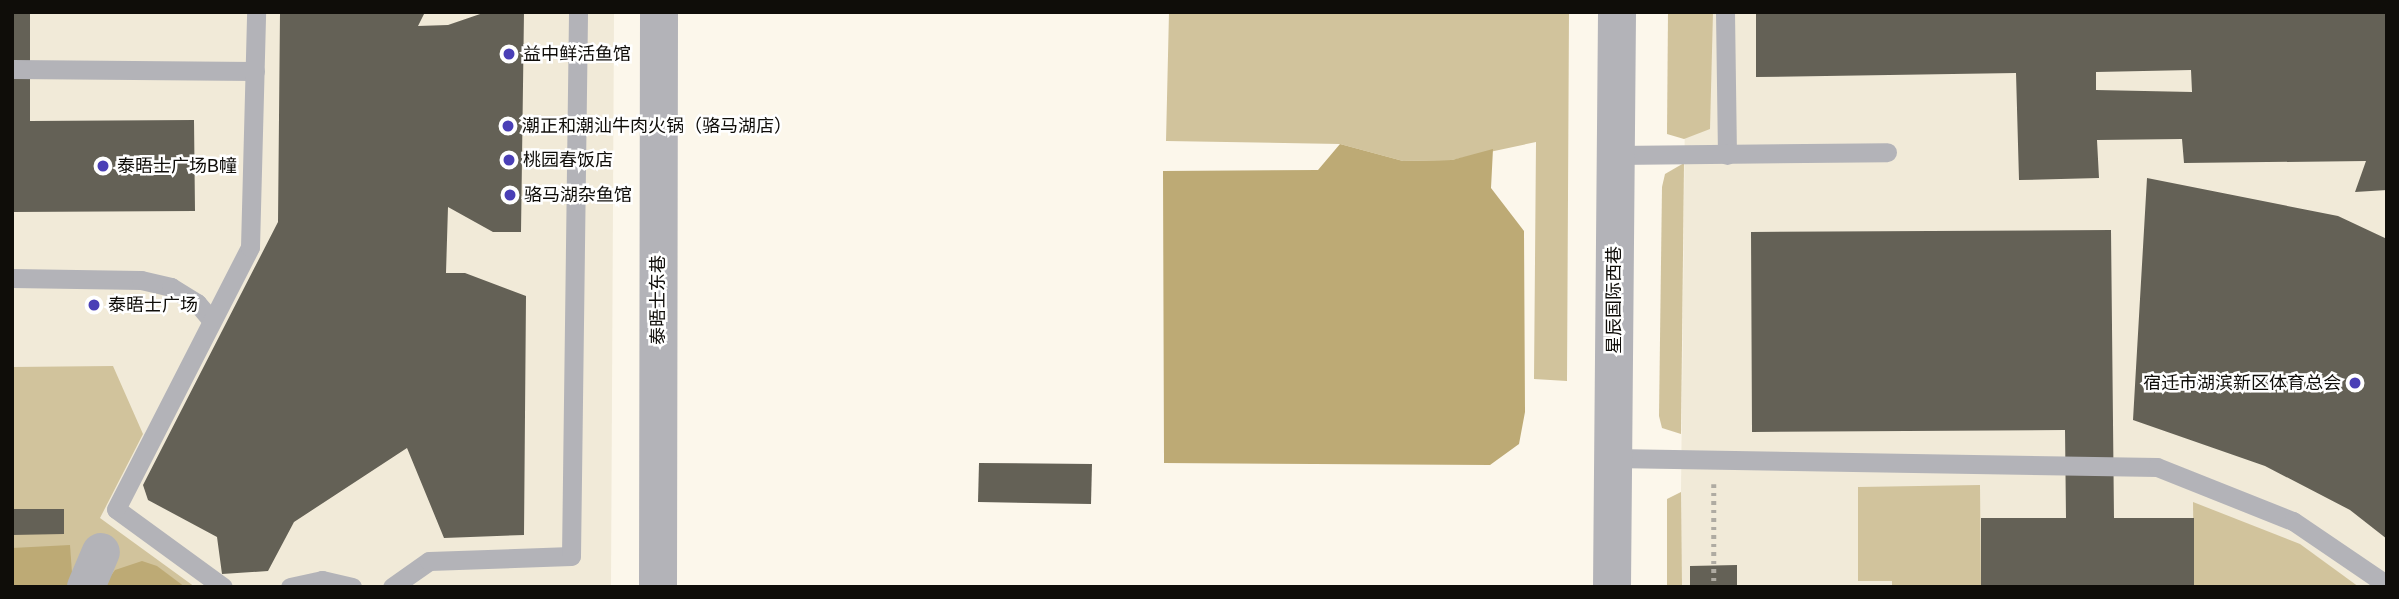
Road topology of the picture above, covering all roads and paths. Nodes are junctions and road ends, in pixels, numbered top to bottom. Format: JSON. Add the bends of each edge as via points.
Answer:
{"nodes":[{"id":1,"x":256,"y":12,"type":"edge"},
{"id":2,"x":578,"y":12,"type":"edge"},
{"id":3,"x":659,"y":12,"type":"edge"},
{"id":4,"x":1617,"y":12,"type":"edge"},
{"id":5,"x":1725,"y":12,"type":"edge"},
{"id":6,"x":12,"y":69,"type":"edge"},
{"id":7,"x":256,"y":71,"type":"junction"},
{"id":8,"x":1887,"y":152,"type":"dead end"},
{"id":9,"x":1616,"y":155,"type":"junction"},
{"id":10,"x":1727,"y":155,"type":"junction"},
{"id":11,"x":12,"y":278,"type":"edge"},
{"id":12,"x":212,"y":321,"type":"junction"},
{"id":13,"x":1613,"y":458,"type":"junction"},
{"id":14,"x":1714,"y":459,"type":"junction"},
{"id":15,"x":101,"y":552,"type":"dead end"},
{"id":16,"x":2387,"y":585,"type":"edge"},
{"id":17,"x":86,"y":587,"type":"edge"},
{"id":18,"x":223,"y":587,"type":"edge"},
{"id":19,"x":290,"y":587,"type":"edge"},
{"id":20,"x":352,"y":587,"type":"edge"},
{"id":21,"x":392,"y":587,"type":"edge"},
{"id":22,"x":658,"y":587,"type":"edge"},
{"id":23,"x":1612,"y":587,"type":"edge"},
{"id":24,"x":1714,"y":587,"type":"edge"}],
"edges":[{"from":1,"to":7,"type":"lane"},
{"from":2,"to":21,"type":"lane","via":[[571,556],[429,561]]},
{"from":3,"to":22,"type":"street","name":"泰晤士东巷"},
{"from":4,"to":9,"type":"street","name":"星辰国际西巷"},
{"from":5,"to":10,"type":"lane"},
{"from":6,"to":7,"type":"lane"},
{"from":7,"to":12,"type":"lane","via":[[250,247]]},
{"from":8,"to":10,"type":"lane"},
{"from":9,"to":10,"type":"lane"},
{"from":9,"to":13,"type":"street","name":"星辰国际西巷"},
{"from":11,"to":12,"type":"lane","via":[[141,280],[171,287],[197,303]]},
{"from":12,"to":18,"type":"lane","via":[[117,509]]},
{"from":13,"to":14,"type":"lane"},
{"from":13,"to":23,"type":"street","name":"星辰国际西巷"},
{"from":14,"to":16,"type":"lane","via":[[2157,467],[2293,522]]},
{"from":14,"to":24,"type":"path"},
{"from":15,"to":17,"type":"street"},
{"from":19,"to":20,"type":"lane","via":[[322,580]]}]}
